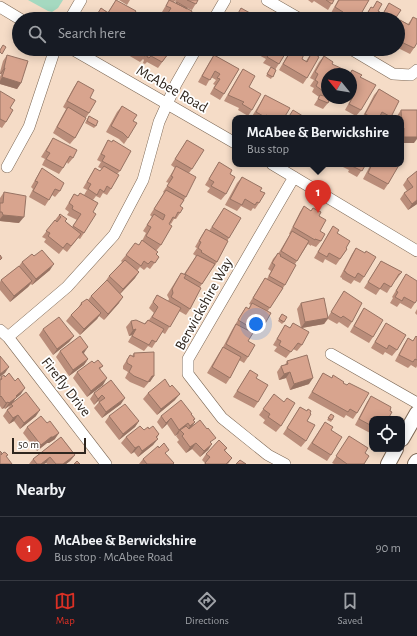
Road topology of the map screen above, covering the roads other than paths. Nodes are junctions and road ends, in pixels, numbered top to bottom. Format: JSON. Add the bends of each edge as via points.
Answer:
{"nodes":[{"id":1,"x":81,"y":0,"type":"edge"},
{"id":2,"x":225,"y":0,"type":"edge"},
{"id":3,"x":267,"y":0,"type":"edge"},
{"id":4,"x":0,"y":8,"type":"edge"},
{"id":5,"x":74,"y":12,"type":"edge"},
{"id":6,"x":218,"y":12,"type":"edge"},
{"id":7,"x":288,"y":12,"type":"edge"},
{"id":8,"x":12,"y":15,"type":"edge"},
{"id":9,"x":53,"y":56,"type":"edge"},
{"id":10,"x":84,"y":56,"type":"edge"},
{"id":11,"x":192,"y":56,"type":"edge"},
{"id":12,"x":363,"y":56,"type":"edge"},
{"id":13,"x":417,"y":70,"type":"edge"},
{"id":14,"x":167,"y":104,"type":"junction"},
{"id":15,"x":232,"y":141,"type":"edge"},
{"id":16,"x":8,"y":167,"type":"dead end"},
{"id":17,"x":277,"y":167,"type":"edge"},
{"id":18,"x":294,"y":177,"type":"junction"},
{"id":19,"x":417,"y":251,"type":"edge"},
{"id":20,"x":4,"y":334,"type":"edge"},
{"id":21,"x":331,"y":354,"type":"dead end"},
{"id":22,"x":417,"y":403,"type":"edge"},
{"id":23,"x":417,"y":413,"type":"edge"},
{"id":24,"x":405,"y":434,"type":"edge"},
{"id":25,"x":394,"y":452,"type":"edge"},
{"id":26,"x":417,"y":461,"type":"edge"},
{"id":27,"x":106,"y":464,"type":"edge"},
{"id":28,"x":285,"y":464,"type":"edge"},
{"id":29,"x":388,"y":464,"type":"edge"},
{"id":30,"x":415,"y":464,"type":"edge"}],
"edges":[{"from":1,"to":5,"type":"street"},
{"from":2,"to":6,"type":"street"},
{"from":3,"to":7,"type":"street"},
{"from":4,"to":8,"type":"street"},
{"from":9,"to":16,"type":"street","via":[[29,127]]},
{"from":10,"to":14,"type":"street","name":"McAbee Road"},
{"from":11,"to":14,"type":"street"},
{"from":12,"to":13,"type":"street","via":[[393,74],[411,75]]},
{"from":14,"to":15,"type":"street","name":"McAbee Road"},
{"from":14,"to":20,"type":"street","via":[[142,180],[114,235],[67,287]]},
{"from":17,"to":18,"type":"street"},
{"from":18,"to":19,"type":"street"},
{"from":18,"to":28,"type":"street","name":"Berwickshire Way","via":[[188,359],[188,374],[222,418],[268,455]]},
{"from":20,"to":27,"type":"street","name":"Firefly Drive"},
{"from":21,"to":22,"type":"street"},
{"from":23,"to":24,"type":"main road"},
{"from":25,"to":29,"type":"main road"},
{"from":26,"to":30,"type":"main road"}]}
